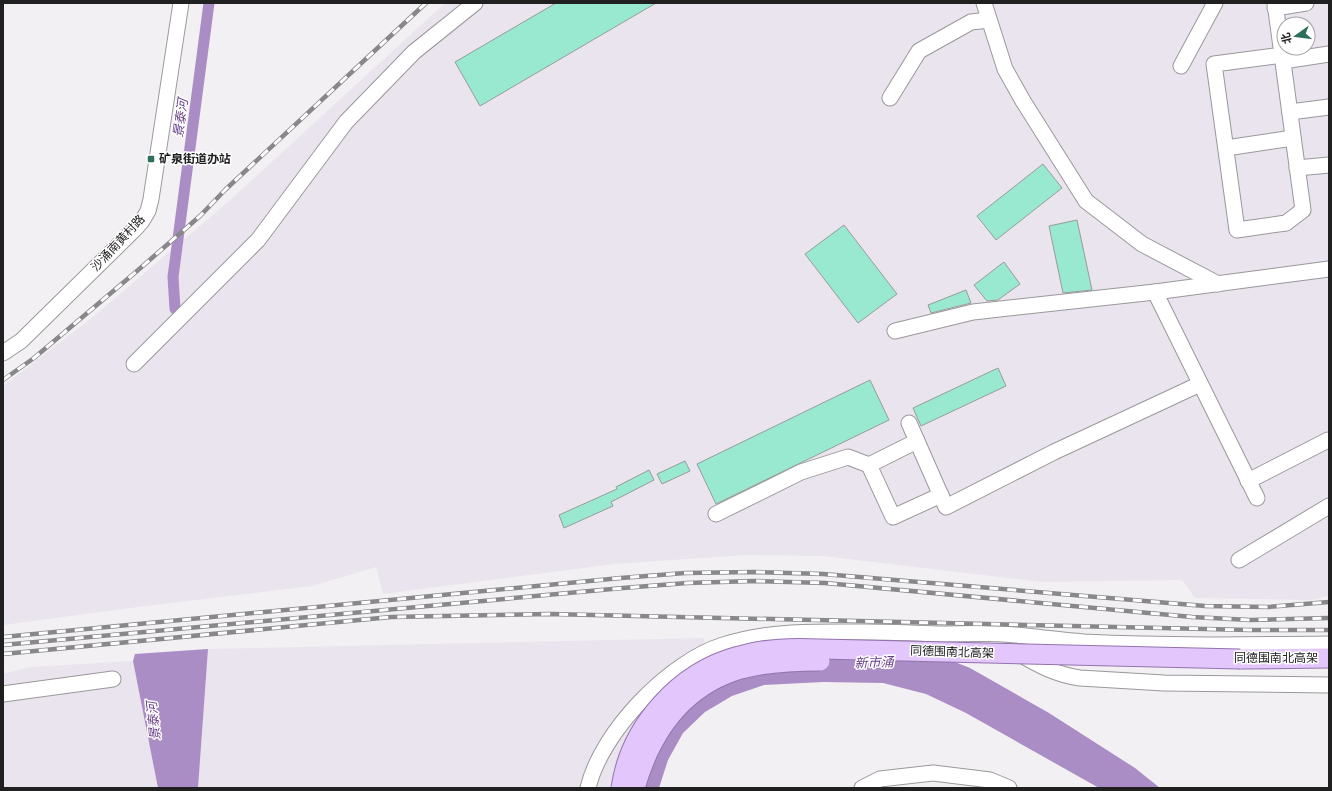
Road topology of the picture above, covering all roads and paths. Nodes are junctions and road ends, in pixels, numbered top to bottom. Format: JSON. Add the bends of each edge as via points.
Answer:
{"nodes":[{"id":1,"x":181,"y":3,"type":"edge"},
{"id":2,"x":475,"y":3,"type":"edge"},
{"id":3,"x":984,"y":3,"type":"edge"},
{"id":4,"x":1215,"y":3,"type":"edge"},
{"id":5,"x":1306,"y":3,"type":"edge"},
{"id":6,"x":1275,"y":5,"type":"edge"},
{"id":7,"x":989,"y":20,"type":"junction"},
{"id":8,"x":1329,"y":54,"type":"edge"},
{"id":9,"x":1282,"y":58,"type":"junction"},
{"id":10,"x":1181,"y":66,"type":"dead end"},
{"id":11,"x":890,"y":98,"type":"dead end"},
{"id":12,"x":1329,"y":107,"type":"edge"},
{"id":13,"x":1290,"y":112,"type":"junction"},
{"id":14,"x":1293,"y":138,"type":"junction"},
{"id":15,"x":1226,"y":148,"type":"junction"},
{"id":16,"x":1329,"y":165,"type":"edge"},
{"id":17,"x":1297,"y":168,"type":"junction"},
{"id":18,"x":1329,"y":269,"type":"edge"},
{"id":19,"x":1218,"y":284,"type":"junction"},
{"id":20,"x":1155,"y":292,"type":"junction"},
{"id":21,"x":895,"y":331,"type":"dead end"},
{"id":22,"x":3,"y":353,"type":"edge"},
{"id":23,"x":134,"y":364,"type":"dead end"},
{"id":24,"x":1200,"y":384,"type":"junction"},
{"id":25,"x":909,"y":423,"type":"dead end"},
{"id":26,"x":1328,"y":440,"type":"edge"},
{"id":27,"x":917,"y":441,"type":"junction"},
{"id":28,"x":869,"y":464,"type":"junction"},
{"id":29,"x":1248,"y":481,"type":"junction"},
{"id":30,"x":941,"y":495,"type":"junction"},
{"id":31,"x":1256,"y":498,"type":"dead end"},
{"id":32,"x":1329,"y":506,"type":"edge"},
{"id":33,"x":716,"y":514,"type":"dead end"},
{"id":34,"x":1239,"y":560,"type":"dead end"},
{"id":35,"x":940,"y":634,"type":"junction"},
{"id":36,"x":1084,"y":642,"type":"junction"},
{"id":37,"x":1329,"y":644,"type":"edge"},
{"id":38,"x":1329,"y":658,"type":"edge"},
{"id":39,"x":1241,"y":665,"type":"junction"},
{"id":40,"x":1329,"y":671,"type":"edge"},
{"id":41,"x":1069,"y":676,"type":"junction"},
{"id":42,"x":113,"y":679,"type":"dead end"},
{"id":43,"x":1329,"y":685,"type":"edge"},
{"id":44,"x":3,"y":694,"type":"edge"},
{"id":45,"x":588,"y":788,"type":"edge"},
{"id":46,"x":621,"y":788,"type":"edge"},
{"id":47,"x":635,"y":788,"type":"edge"},
{"id":48,"x":862,"y":788,"type":"edge"},
{"id":49,"x":1009,"y":788,"type":"edge"}],
"edges":[{"from":1,"to":22,"type":"street","name":"沙涌南黄村路","via":[[148,211],[135,229],[21,341]]},
{"from":2,"to":23,"type":"street","via":[[414,52],[346,122],[258,240]]},
{"from":3,"to":7,"type":"street"},
{"from":4,"to":10,"type":"street"},
{"from":5,"to":6,"type":"street"},
{"from":6,"to":9,"type":"street"},
{"from":7,"to":11,"type":"street","via":[[971,22],[919,51]]},
{"from":7,"to":19,"type":"street","via":[[1005,69],[1086,201],[1142,244]]},
{"from":8,"to":9,"type":"street"},
{"from":9,"to":13,"type":"street"},
{"from":9,"to":15,"type":"street","via":[[1214,64]]},
{"from":12,"to":13,"type":"street"},
{"from":13,"to":14,"type":"street"},
{"from":14,"to":15,"type":"street"},
{"from":14,"to":17,"type":"street"},
{"from":15,"to":17,"type":"street","via":[[1237,230],[1286,223],[1303,210]]},
{"from":16,"to":17,"type":"street"},
{"from":18,"to":19,"type":"street"},
{"from":19,"to":20,"type":"street"},
{"from":20,"to":21,"type":"street","via":[[973,312]]},
{"from":20,"to":24,"type":"street"},
{"from":24,"to":29,"type":"street"},
{"from":24,"to":30,"type":"street","via":[[1054,452],[946,507]]},
{"from":25,"to":27,"type":"street"},
{"from":26,"to":29,"type":"street"},
{"from":27,"to":28,"type":"street"},
{"from":27,"to":30,"type":"street"},
{"from":28,"to":30,"type":"street","via":[[894,517]]},
{"from":28,"to":33,"type":"street","via":[[848,456],[801,472]]},
{"from":29,"to":31,"type":"street"},
{"from":32,"to":34,"type":"street"},
{"from":35,"to":36,"type":"street","via":[[1002,634]]},
{"from":35,"to":41,"type":"street","via":[[996,643],[1036,664]]},
{"from":35,"to":45,"type":"street","via":[[791,632],[721,646],[680,668],[641,702],[606,743],[593,769]]},
{"from":36,"to":37,"type":"street"},
{"from":36,"to":41,"type":"street","via":[[1074,646],[1062,657],[1061,669]]},
{"from":38,"to":39,"type":"main road","name":"同德围南北高架"},
{"from":39,"to":40,"type":"main road","name":"同德围南北高架"},
{"from":39,"to":46,"type":"main road","name":"同德围南北高架","bridge":true,"via":[[821,649],[778,649],[749,653],[702,671],[662,703],[633,748]]},
{"from":39,"to":47,"type":"main road","name":"同德围南北高架","bridge":true,"via":[[831,661],[776,663],[750,667],[709,683],[676,709],[652,742]]},
{"from":41,"to":43,"type":"street","via":[[1094,680],[1164,683]]},
{"from":42,"to":44,"type":"street"},
{"from":48,"to":49,"type":"street","via":[[880,779],[933,773],[990,780]]}]}
